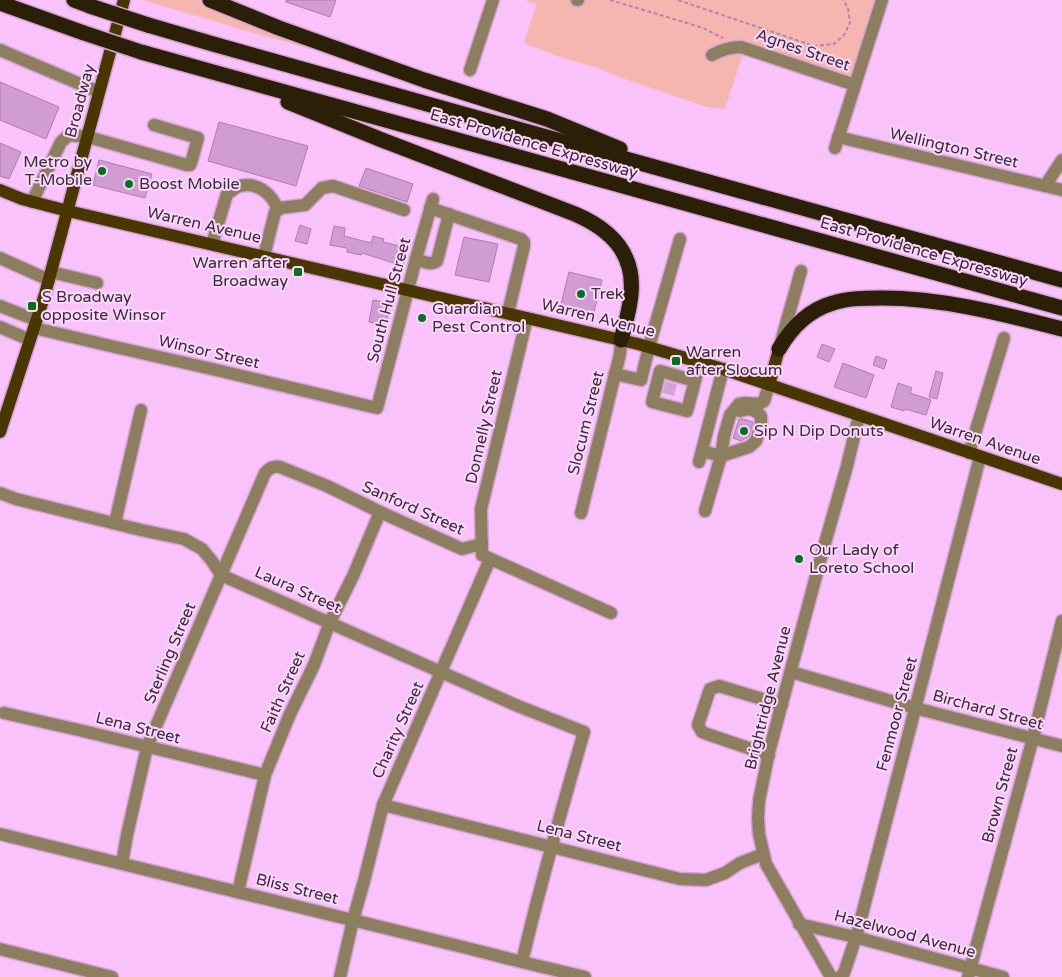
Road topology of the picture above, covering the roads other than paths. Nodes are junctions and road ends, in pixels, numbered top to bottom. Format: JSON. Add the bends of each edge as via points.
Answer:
{"nodes":[{"id":1,"x":74,"y":0,"type":"edge"},
{"id":2,"x":124,"y":0,"type":"edge"},
{"id":3,"x":210,"y":0,"type":"edge"},
{"id":4,"x":493,"y":0,"type":"edge"},
{"id":5,"x":882,"y":0,"type":"edge"},
{"id":6,"x":0,"y":3,"type":"edge"},
{"id":7,"x":0,"y":50,"type":"edge"},
{"id":8,"x":712,"y":55,"type":"dead end"},
{"id":9,"x":470,"y":70,"type":"dead end"},
{"id":10,"x":219,"y":74,"type":"junction"},
{"id":11,"x":855,"y":85,"type":"junction"},
{"id":12,"x":99,"y":92,"type":"junction"},
{"id":13,"x":154,"y":125,"type":"dead end"},
{"id":14,"x":88,"y":137,"type":"junction"},
{"id":15,"x":1062,"y":160,"type":"edge"},
{"id":16,"x":676,"y":173,"type":"junction"},
{"id":17,"x":1045,"y":186,"type":"junction"},
{"id":18,"x":0,"y":190,"type":"edge"},
{"id":19,"x":1062,"y":190,"type":"edge"},
{"id":20,"x":32,"y":202,"type":"junction"},
{"id":21,"x":278,"y":210,"type":"junction"},
{"id":22,"x":404,"y":210,"type":"dead end"},
{"id":23,"x":68,"y":211,"type":"junction"},
{"id":24,"x":449,"y":214,"type":"junction"},
{"id":25,"x":680,"y":239,"type":"dead end"},
{"id":26,"x":212,"y":244,"type":"junction"},
{"id":27,"x":264,"y":256,"type":"junction"},
{"id":28,"x":0,"y":258,"type":"edge"},
{"id":29,"x":416,"y":259,"type":"junction"},
{"id":30,"x":801,"y":271,"type":"dead end"},
{"id":31,"x":50,"y":276,"type":"junction"},
{"id":32,"x":1062,"y":280,"type":"edge"},
{"id":33,"x":97,"y":283,"type":"dead end"},
{"id":34,"x":408,"y":290,"type":"junction"},
{"id":35,"x":0,"y":306,"type":"edge"},
{"id":36,"x":1062,"y":308,"type":"edge"},
{"id":37,"x":508,"y":313,"type":"junction"},
{"id":38,"x":527,"y":318,"type":"junction"},
{"id":39,"x":0,"y":327,"type":"edge"},
{"id":40,"x":33,"y":329,"type":"junction"},
{"id":41,"x":1062,"y":329,"type":"edge"},
{"id":42,"x":1004,"y":338,"type":"dead end"},
{"id":43,"x":621,"y":340,"type":"junction"},
{"id":44,"x":649,"y":347,"type":"junction"},
{"id":45,"x":779,"y":349,"type":"junction"},
{"id":46,"x":700,"y":362,"type":"junction"},
{"id":47,"x":723,"y":369,"type":"junction"},
{"id":48,"x":615,"y":374,"type":"junction"},
{"id":49,"x":641,"y":380,"type":"junction"},
{"id":50,"x":695,"y":381,"type":"junction"},
{"id":51,"x":770,"y":385,"type":"junction"},
{"id":52,"x":661,"y":386,"type":"junction"},
{"id":53,"x":679,"y":391,"type":"tunnel mouth"},
{"id":54,"x":692,"y":394,"type":"junction"},
{"id":55,"x":377,"y":408,"type":"joint"},
{"id":56,"x":142,"y":410,"type":"dead end"},
{"id":57,"x":859,"y":416,"type":"junction"},
{"id":58,"x":0,"y":432,"type":"edge"},
{"id":59,"x":722,"y":452,"type":"junction"},
{"id":60,"x":975,"y":455,"type":"junction"},
{"id":61,"x":274,"y":466,"type":"joint"},
{"id":62,"x":1062,"y":484,"type":"edge"},
{"id":63,"x":0,"y":493,"type":"edge"},
{"id":64,"x":705,"y":510,"type":"dead end"},
{"id":65,"x":380,"y":512,"type":"junction"},
{"id":66,"x":581,"y":513,"type":"dead end"},
{"id":67,"x":114,"y":523,"type":"junction"},
{"id":68,"x":482,"y":544,"type":"junction"},
{"id":69,"x":490,"y":559,"type":"junction"},
{"id":70,"x":221,"y":575,"type":"junction"},
{"id":71,"x":611,"y":614,"type":"dead end"},
{"id":72,"x":1062,"y":620,"type":"edge"},
{"id":73,"x":330,"y":622,"type":"junction"},
{"id":74,"x":441,"y":672,"type":"junction"},
{"id":75,"x":791,"y":672,"type":"junction"},
{"id":76,"x":782,"y":705,"type":"junction"},
{"id":77,"x":916,"y":708,"type":"junction"},
{"id":78,"x":4,"y":713,"type":"dead end"},
{"id":79,"x":1032,"y":738,"type":"junction"},
{"id":80,"x":1062,"y":746,"type":"edge"},
{"id":81,"x":147,"y":747,"type":"junction"},
{"id":82,"x":769,"y":755,"type":"junction"},
{"id":83,"x":265,"y":775,"type":"junction"},
{"id":84,"x":383,"y":805,"type":"junction"},
{"id":85,"x":0,"y":834,"type":"edge"},
{"id":86,"x":551,"y":846,"type":"junction"},
{"id":87,"x":763,"y":854,"type":"junction"},
{"id":88,"x":122,"y":863,"type":"junction"},
{"id":89,"x":238,"y":892,"type":"junction"},
{"id":90,"x":353,"y":920,"type":"junction"},
{"id":91,"x":800,"y":924,"type":"junction"},
{"id":92,"x":855,"y":937,"type":"junction"},
{"id":93,"x":0,"y":949,"type":"edge"},
{"id":94,"x":522,"y":962,"type":"junction"},
{"id":95,"x":969,"y":972,"type":"edge"},
{"id":96,"x":112,"y":977,"type":"edge"},
{"id":97,"x":340,"y":977,"type":"edge"},
{"id":98,"x":585,"y":977,"type":"edge"},
{"id":99,"x":831,"y":977,"type":"edge"},
{"id":100,"x":840,"y":977,"type":"edge"},
{"id":101,"x":1003,"y":977,"type":"edge"}],
"edges":[{"from":1,"to":16,"type":"highway","name":"East Providence Expressway","bridge":true,"via":[[213,44]]},
{"from":2,"to":12,"type":"main road","name":"Broadway"},
{"from":3,"to":16,"type":"highway","via":[[424,80],[547,119]]},
{"from":4,"to":9,"type":"street"},
{"from":5,"to":11,"type":"street"},
{"from":6,"to":10,"type":"highway","name":"East Providence Expressway","bridge":true,"via":[[141,52]]},
{"from":7,"to":12,"type":"street"},
{"from":8,"to":11,"type":"street","name":"Agnes Street","via":[[731,47],[741,47]]},
{"from":10,"to":36,"type":"highway","name":"East Providence Expressway"},
{"from":10,"to":43,"type":"highway","via":[[575,214],[598,226],[616,242],[629,268],[632,285]]},
{"from":11,"to":17,"type":"street","name":"Wellington Street","via":[[837,143]]},
{"from":12,"to":14,"type":"main road","name":"Broadway"},
{"from":13,"to":14,"type":"street","via":[[198,138],[190,165]]},
{"from":14,"to":20,"type":"street","via":[[69,135],[60,142]]},
{"from":14,"to":23,"type":"main road","name":"Broadway"},
{"from":15,"to":17,"type":"street"},
{"from":16,"to":32,"type":"highway","name":"East Providence Expressway"},
{"from":17,"to":19,"type":"street","name":"Wellington Street"},
{"from":18,"to":20,"type":"main road","name":"Warren Avenue"},
{"from":20,"to":23,"type":"main road","name":"Warren Avenue"},
{"from":21,"to":22,"type":"street","via":[[305,205],[322,188],[333,186]]},
{"from":21,"to":26,"type":"street","via":[[276,203],[260,187],[237,187],[227,194]]},
{"from":21,"to":27,"type":"street"},
{"from":23,"to":26,"type":"main road","name":"Warren Avenue"},
{"from":23,"to":31,"type":"main road","name":"Broadway"},
{"from":24,"to":29,"type":"street","via":[[437,261],[430,264]]},
{"from":24,"to":29,"type":"street","name":"South Hull Street","via":[[431,204]]},
{"from":24,"to":37,"type":"street","via":[[524,242]]},
{"from":25,"to":44,"type":"street"},
{"from":26,"to":27,"type":"main road","name":"Warren Avenue"},
{"from":27,"to":34,"type":"main road","name":"Warren Avenue"},
{"from":28,"to":31,"type":"street"},
{"from":29,"to":34,"type":"street","name":"South Hull Street"},
{"from":30,"to":45,"type":"street"},
{"from":31,"to":33,"type":"street"},
{"from":31,"to":40,"type":"main road","name":"Broadway"},
{"from":34,"to":37,"type":"main road","name":"Warren Avenue"},
{"from":34,"to":55,"type":"street","name":"South Hull Street"},
{"from":35,"to":40,"type":"street"},
{"from":37,"to":38,"type":"main road","name":"Warren Avenue"},
{"from":38,"to":43,"type":"main road","name":"Warren Avenue"},
{"from":38,"to":68,"type":"street","name":"Donnelly Street","via":[[481,509]]},
{"from":39,"to":40,"type":"street"},
{"from":40,"to":55,"type":"street","name":"Winsor Street"},
{"from":40,"to":58,"type":"main road","name":"Broadway"},
{"from":41,"to":45,"type":"highway","via":[[946,303],[891,298],[851,299],[823,306],[806,316]]},
{"from":42,"to":60,"type":"street","name":"Fenmoor Street"},
{"from":43,"to":44,"type":"main road","name":"Warren Avenue"},
{"from":43,"to":48,"type":"street","name":"Slocum Street"},
{"from":44,"to":46,"type":"main road","name":"Warren Avenue"},
{"from":44,"to":49,"type":"street"},
{"from":45,"to":51,"type":"main road"},
{"from":46,"to":47,"type":"main road","name":"Warren Avenue"},
{"from":46,"to":50,"type":"street"},
{"from":47,"to":51,"type":"main road","name":"Warren Avenue"},
{"from":47,"to":59,"type":"street","via":[[700,457]]},
{"from":48,"to":49,"type":"street"},
{"from":48,"to":66,"type":"street","name":"Slocum Street"},
{"from":49,"to":52,"type":"street"},
{"from":50,"to":52,"type":"street","via":[[660,372]]},
{"from":50,"to":54,"type":"street"},
{"from":51,"to":57,"type":"main road","name":"Warren Avenue"},
{"from":51,"to":59,"type":"street","via":[[764,401],[759,404],[745,402],[734,409]]},
{"from":52,"to":54,"type":"street","via":[[652,402],[687,411]]},
{"from":53,"to":54,"type":"street"},
{"from":56,"to":67,"type":"street"},
{"from":57,"to":60,"type":"main road","name":"Warren Avenue"},
{"from":57,"to":75,"type":"street","name":"Brightridge Avenue"},
{"from":59,"to":64,"type":"street"},
{"from":60,"to":62,"type":"main road","name":"Warren Avenue"},
{"from":60,"to":77,"type":"street","name":"Fenmoor Street"},
{"from":61,"to":65,"type":"street","name":"Sanford Street","via":[[327,486]]},
{"from":61,"to":70,"type":"street","name":"Sterling Street","via":[[265,474]]},
{"from":63,"to":67,"type":"street"},
{"from":65,"to":68,"type":"street","name":"Sanford Street","via":[[462,549]]},
{"from":65,"to":73,"type":"street","name":"Faith Street"},
{"from":67,"to":70,"type":"street","via":[[184,539],[202,549]]},
{"from":68,"to":69,"type":"street","name":"Sanford Street","via":[[482,555]]},
{"from":69,"to":71,"type":"street"},
{"from":69,"to":74,"type":"street","name":"Charity Street"},
{"from":70,"to":73,"type":"street","name":"Laura Street"},
{"from":70,"to":81,"type":"street","name":"Sterling Street"},
{"from":72,"to":79,"type":"street","name":"Brown Street"},
{"from":73,"to":74,"type":"street","name":"Laura Street"},
{"from":73,"to":83,"type":"street","name":"Faith Street"},
{"from":74,"to":84,"type":"street","name":"Charity Street"},
{"from":74,"to":86,"type":"street","name":"Laura Street","via":[[584,732]]},
{"from":75,"to":76,"type":"street","name":"Brightridge Avenue"},
{"from":75,"to":77,"type":"street","name":"Birchard Street"},
{"from":76,"to":82,"type":"street","name":"Brightridge Avenue"},
{"from":76,"to":82,"type":"street","via":[[719,686],[710,689],[698,725],[702,732]]},
{"from":77,"to":79,"type":"street","name":"Birchard Street"},
{"from":77,"to":92,"type":"street","name":"Fenmoor Street"},
{"from":78,"to":81,"type":"street","name":"Lena Street"},
{"from":79,"to":80,"type":"street","name":"Birchard Street"},
{"from":79,"to":95,"type":"street","name":"Brown Street"},
{"from":81,"to":83,"type":"street","name":"Lena Street"},
{"from":81,"to":88,"type":"street","name":"Sterling Street"},
{"from":82,"to":87,"type":"street","name":"Brightridge Avenue","via":[[759,801]]},
{"from":83,"to":89,"type":"street","name":"Faith Street"},
{"from":84,"to":86,"type":"street","name":"Lena Street"},
{"from":84,"to":90,"type":"street","name":"Charity Street"},
{"from":85,"to":88,"type":"street","name":"Bliss Street"},
{"from":86,"to":87,"type":"street","name":"Lena Street","via":[[692,880],[706,880]]},
{"from":86,"to":94,"type":"street"},
{"from":87,"to":91,"type":"street","name":"Brightridge Avenue"},
{"from":88,"to":89,"type":"street","name":"Bliss Street"},
{"from":89,"to":90,"type":"street","name":"Bliss Street"},
{"from":90,"to":94,"type":"street","name":"Bliss Street"},
{"from":90,"to":97,"type":"street","name":"Charity Street"},
{"from":91,"to":92,"type":"street","name":"Hazelwood Avenue"},
{"from":91,"to":99,"type":"street","name":"Brightridge Avenue"},
{"from":92,"to":95,"type":"street","name":"Hazelwood Avenue"},
{"from":92,"to":100,"type":"street","name":"Fenmoor Street"},
{"from":93,"to":96,"type":"street"},
{"from":94,"to":98,"type":"street","name":"Bliss Street"},
{"from":95,"to":101,"type":"street","name":"Hazelwood Avenue"}]}
